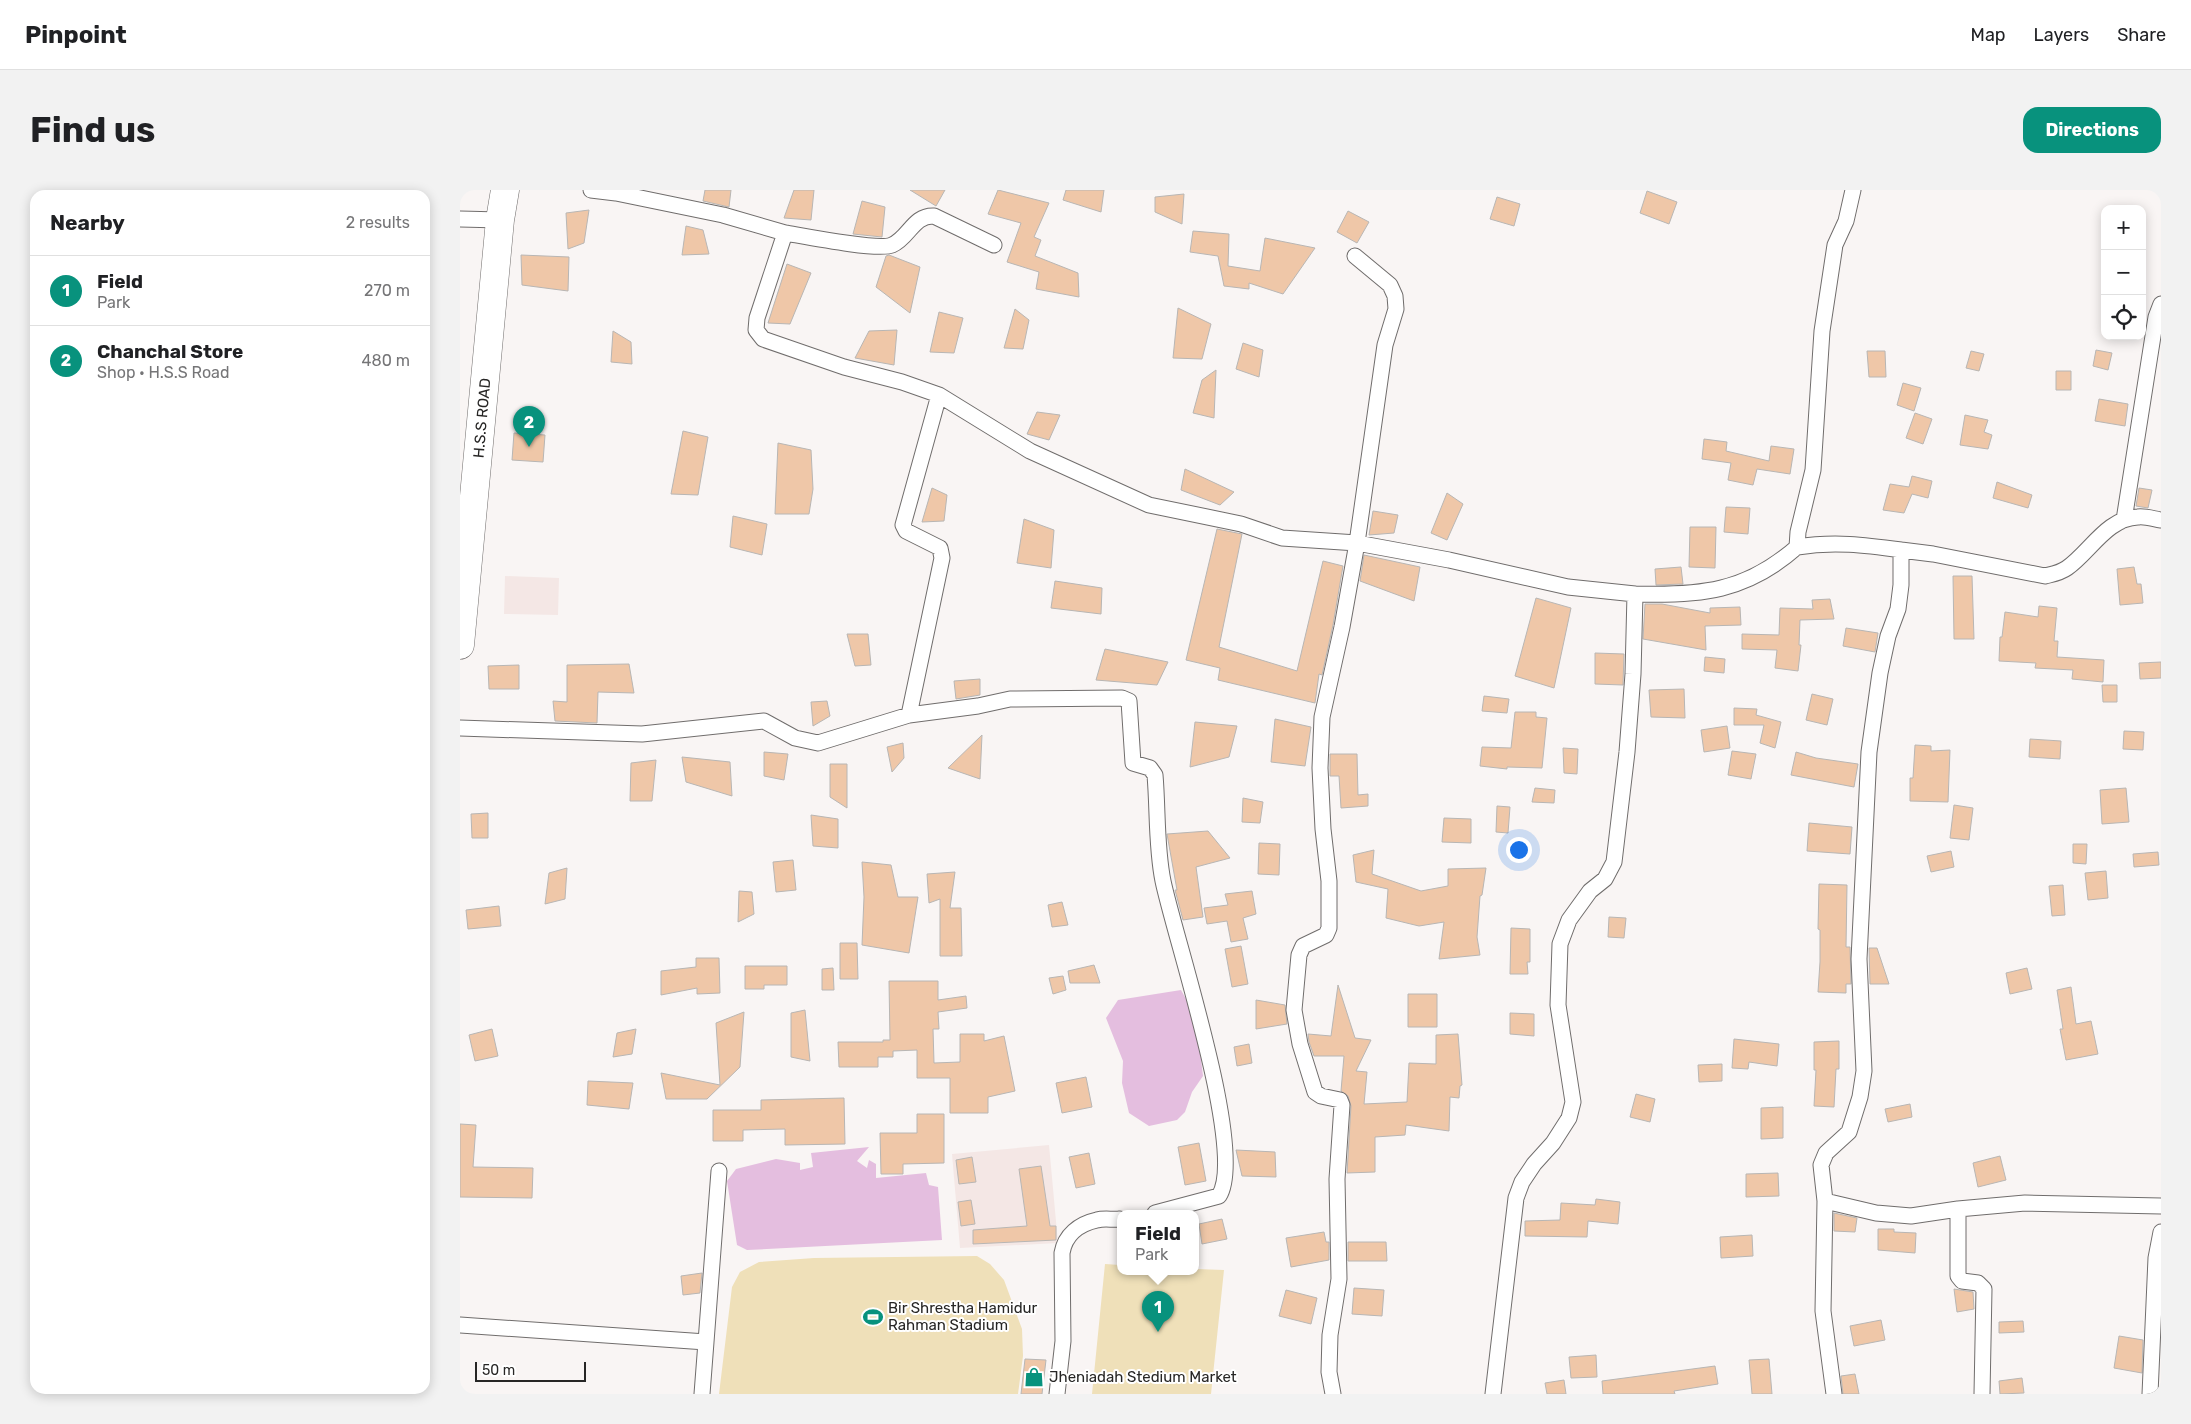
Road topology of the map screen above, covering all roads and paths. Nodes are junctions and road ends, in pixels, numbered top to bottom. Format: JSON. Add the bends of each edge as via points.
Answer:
{"nodes":[{"id":1,"x":505,"y":190,"type":"edge"},
{"id":2,"x":591,"y":190,"type":"edge"},
{"id":3,"x":1853,"y":190,"type":"edge"},
{"id":4,"x":460,"y":219,"type":"edge"},
{"id":5,"x":500,"y":220,"type":"junction"},
{"id":6,"x":785,"y":233,"type":"junction"},
{"id":7,"x":994,"y":245,"type":"dead end"},
{"id":8,"x":1355,"y":256,"type":"dead end"},
{"id":9,"x":2161,"y":304,"type":"edge"},
{"id":10,"x":939,"y":395,"type":"junction"},
{"id":11,"x":2124,"y":520,"type":"junction"},
{"id":12,"x":2161,"y":520,"type":"edge"},
{"id":13,"x":1357,"y":544,"type":"junction"},
{"id":14,"x":1798,"y":547,"type":"junction"},
{"id":15,"x":1901,"y":550,"type":"junction"},
{"id":16,"x":1635,"y":594,"type":"junction"},
{"id":17,"x":460,"y":645,"type":"edge"},
{"id":18,"x":909,"y":715,"type":"junction"},
{"id":19,"x":460,"y":728,"type":"edge"},
{"id":20,"x":719,"y":1171,"type":"dead end"},
{"id":21,"x":1825,"y":1201,"type":"junction"},
{"id":22,"x":2161,"y":1206,"type":"edge"},
{"id":23,"x":1958,"y":1209,"type":"junction"},
{"id":24,"x":1166,"y":1210,"type":"edge"},
{"id":25,"x":1117,"y":1219,"type":"edge"},
{"id":26,"x":2161,"y":1232,"type":"edge"},
{"id":27,"x":460,"y":1324,"type":"edge"},
{"id":28,"x":706,"y":1342,"type":"junction"},
{"id":29,"x":702,"y":1394,"type":"edge"},
{"id":30,"x":1057,"y":1394,"type":"edge"},
{"id":31,"x":1333,"y":1394,"type":"edge"},
{"id":32,"x":1493,"y":1394,"type":"edge"},
{"id":33,"x":1834,"y":1394,"type":"edge"},
{"id":34,"x":1982,"y":1394,"type":"edge"},
{"id":35,"x":2150,"y":1394,"type":"edge"}],
"edges":[{"from":1,"to":5,"type":"highway","name":"H.S.S ROAD"},
{"from":2,"to":6,"type":"street","via":[[723,215]]},
{"from":3,"to":14,"type":"street","via":[[1846,221],[1835,245],[1822,331],[1813,470],[1798,532]]},
{"from":4,"to":5,"type":"street"},
{"from":5,"to":17,"type":"highway","name":"H.S.S ROAD"},
{"from":6,"to":7,"type":"street","via":[[890,246],[919,219],[934,216]]},
{"from":6,"to":10,"type":"street","via":[[756,318],[756,330],[763,339]]},
{"from":8,"to":13,"type":"street","via":[[1390,285],[1396,309],[1385,345]]},
{"from":9,"to":11,"type":"street","via":[[2156,317]]},
{"from":10,"to":13,"type":"street","via":[[1030,451],[1149,505],[1241,524],[1282,538]]},
{"from":10,"to":18,"type":"street","via":[[903,525],[906,531],[940,548],[942,558]]},
{"from":11,"to":12,"type":"street","via":[[2138,517]]},
{"from":11,"to":15,"type":"street","via":[[2108,530],[2067,568],[2045,576]]},
{"from":13,"to":16,"type":"street","via":[[1449,560],[1568,587]]},
{"from":13,"to":31,"type":"street","via":[[1322,717],[1320,768],[1329,874],[1329,928],[1326,935],[1303,946],[1299,955],[1294,1010],[1300,1044],[1315,1092],[1340,1100],[1342,1104],[1337,1179],[1339,1279],[1330,1335],[1329,1372]]},
{"from":14,"to":15,"type":"street","via":[[1844,542]]},
{"from":14,"to":16,"type":"street","via":[[1777,563],[1728,588],[1683,594]]},
{"from":15,"to":21,"type":"street","via":[[1898,609],[1880,673],[1870,752],[1859,958],[1864,1071],[1849,1132],[1821,1165]]},
{"from":16,"to":32,"type":"street","via":[[1633,674],[1614,862],[1605,879],[1590,891],[1569,920],[1560,944],[1558,1005],[1573,1102],[1569,1118],[1526,1176],[1516,1198]]},
{"from":18,"to":19,"type":"street","via":[[818,742],[796,738],[764,720],[642,734]]},
{"from":18,"to":24,"type":"street","via":[[1010,699],[1122,698],[1129,701],[1133,763],[1150,768],[1154,775],[1163,880],[1204,1033],[1224,1148],[1225,1187],[1219,1196]]},
{"from":20,"to":28,"type":"street"},
{"from":21,"to":23,"type":"street","via":[[1876,1213],[1910,1216]]},
{"from":21,"to":33,"type":"street","via":[[1823,1310]]},
{"from":22,"to":23,"type":"street","via":[[2025,1203]]},
{"from":23,"to":34,"type":"street","via":[[1958,1276],[1962,1281],[1978,1283],[1984,1289]]},
{"from":25,"to":30,"type":"street","via":[[1097,1220],[1076,1228],[1064,1242],[1062,1341]]},
{"from":26,"to":35,"type":"street","via":[[2156,1258]]},
{"from":27,"to":28,"type":"street"},
{"from":28,"to":29,"type":"street"}]}
